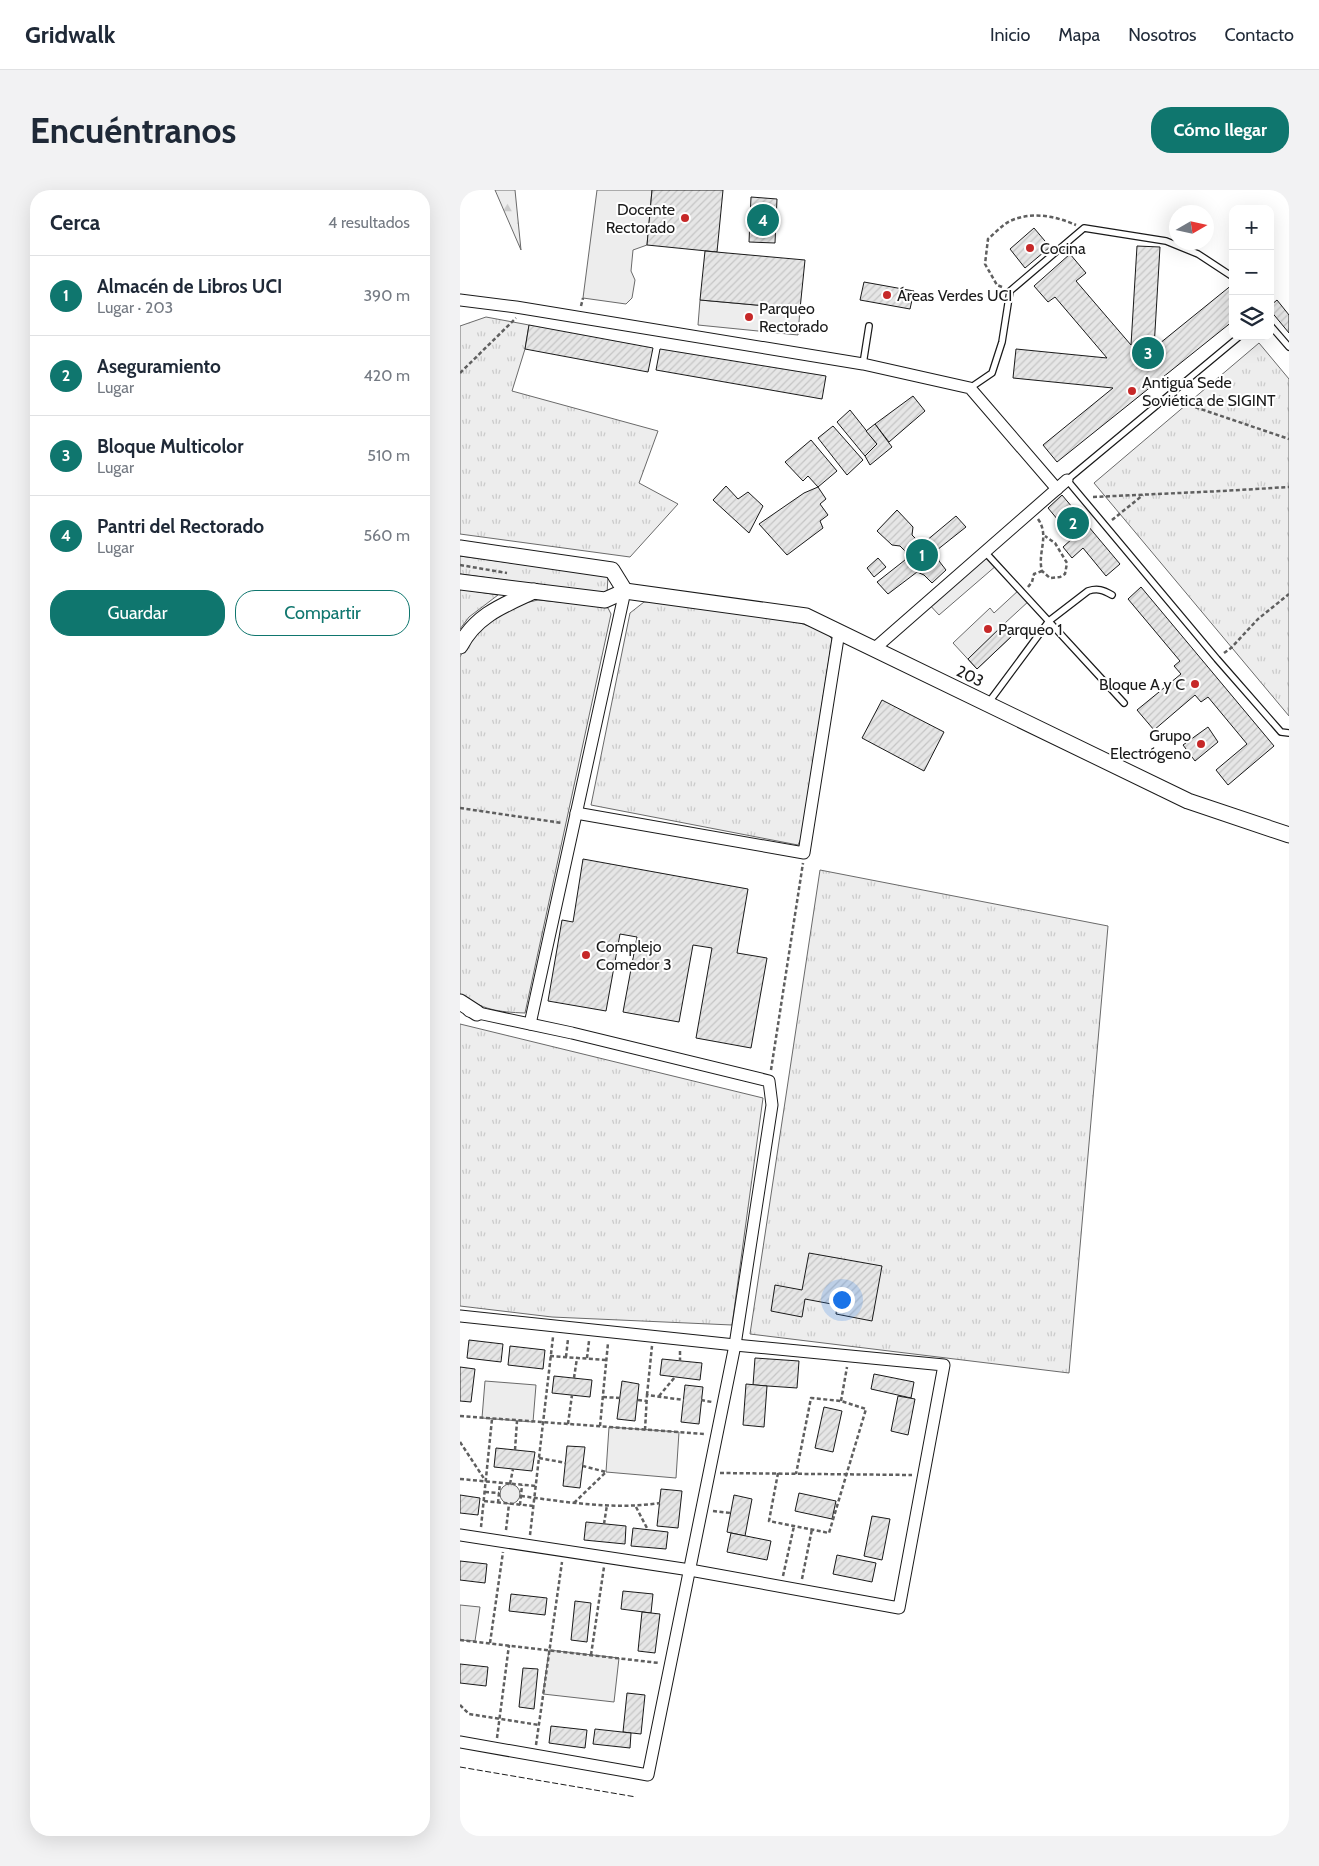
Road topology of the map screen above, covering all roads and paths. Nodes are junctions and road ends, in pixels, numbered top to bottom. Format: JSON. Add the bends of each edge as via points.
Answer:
{"nodes":[{"id":1,"x":1084,"y":228,"type":"junction"},
{"id":2,"x":1229,"y":274,"type":"edge"},
{"id":3,"x":1010,"y":291,"type":"junction"},
{"id":4,"x":460,"y":300,"type":"edge"},
{"id":5,"x":526,"y":308,"type":"junction"},
{"id":6,"x":869,"y":326,"type":"dead end"},
{"id":7,"x":1274,"y":329,"type":"edge"},
{"id":8,"x":1235,"y":340,"type":"edge"},
{"id":9,"x":1289,"y":347,"type":"edge"},
{"id":10,"x":863,"y":364,"type":"junction"},
{"id":11,"x":460,"y":373,"type":"edge"},
{"id":12,"x":970,"y":388,"type":"junction"},
{"id":13,"x":1167,"y":397,"type":"junction"},
{"id":14,"x":1289,"y":440,"type":"edge"},
{"id":15,"x":1067,"y":480,"type":"junction"},
{"id":16,"x":1289,"y":487,"type":"edge"},
{"id":17,"x":1057,"y":489,"type":"junction"},
{"id":18,"x":1144,"y":494,"type":"junction"},
{"id":19,"x":1082,"y":497,"type":"junction"},
{"id":20,"x":1032,"y":511,"type":"junction"},
{"id":21,"x":1105,"y":525,"type":"junction"},
{"id":22,"x":1045,"y":536,"type":"junction"},
{"id":23,"x":460,"y":548,"type":"edge"},
{"id":24,"x":985,"y":552,"type":"junction"},
{"id":25,"x":1042,"y":571,"type":"junction"},
{"id":26,"x":460,"y":582,"type":"edge"},
{"id":27,"x":534,"y":591,"type":"junction"},
{"id":28,"x":625,"y":591,"type":"junction"},
{"id":29,"x":1289,"y":594,"type":"edge"},
{"id":30,"x":1026,"y":595,"type":"junction"},
{"id":31,"x":1112,"y":595,"type":"dead end"},
{"id":32,"x":1049,"y":621,"type":"junction"},
{"id":33,"x":839,"y":632,"type":"junction"},
{"id":34,"x":460,"y":646,"type":"edge"},
{"id":35,"x":874,"y":649,"type":"junction"},
{"id":36,"x":1217,"y":658,"type":"junction"},
{"id":37,"x":1124,"y":703,"type":"dead end"},
{"id":38,"x":987,"y":704,"type":"junction"},
{"id":39,"x":1289,"y":733,"type":"edge"},
{"id":40,"x":460,"y":808,"type":"edge"},
{"id":41,"x":575,"y":818,"type":"junction"},
{"id":42,"x":1289,"y":835,"type":"edge"},
{"id":43,"x":804,"y":853,"type":"junction"},
{"id":44,"x":460,"y":1002,"type":"edge"},
{"id":45,"x":460,"y":1010,"type":"edge"},
{"id":46,"x":477,"y":1013,"type":"junction"},
{"id":47,"x":530,"y":1024,"type":"junction"},
{"id":48,"x":769,"y":1082,"type":"junction"},
{"id":49,"x":460,"y":1316,"type":"edge"},
{"id":50,"x":554,"y":1326,"type":"junction"},
{"id":51,"x":570,"y":1327,"type":"junction"},
{"id":52,"x":590,"y":1330,"type":"junction"},
{"id":53,"x":609,"y":1332,"type":"junction"},
{"id":54,"x":653,"y":1336,"type":"junction"},
{"id":55,"x":735,"y":1345,"type":"junction"},
{"id":56,"x":550,"y":1356,"type":"junction"},
{"id":57,"x":850,"y":1356,"type":"junction"},
{"id":58,"x":566,"y":1357,"type":"junction"},
{"id":59,"x":577,"y":1358,"type":"junction"},
{"id":60,"x":587,"y":1358,"type":"junction"},
{"id":61,"x":606,"y":1360,"type":"junction"},
{"id":62,"x":675,"y":1377,"type":"dead end"},
{"id":63,"x":574,"y":1378,"type":"dead end"},
{"id":64,"x":572,"y":1395,"type":"dead end"},
{"id":65,"x":647,"y":1395,"type":"junction"},
{"id":66,"x":659,"y":1396,"type":"junction"},
{"id":67,"x":603,"y":1397,"type":"junction"},
{"id":68,"x":620,"y":1398,"type":"dead end"},
{"id":69,"x":638,"y":1400,"type":"dead end"},
{"id":70,"x":684,"y":1400,"type":"dead end"},
{"id":71,"x":647,"y":1401,"type":"junction"},
{"id":72,"x":841,"y":1401,"type":"junction"},
{"id":73,"x":460,"y":1416,"type":"edge"},
{"id":74,"x":492,"y":1418,"type":"junction"},
{"id":75,"x":517,"y":1420,"type":"junction"},
{"id":76,"x":543,"y":1422,"type":"junction"},
{"id":77,"x":568,"y":1424,"type":"junction"},
{"id":78,"x":600,"y":1426,"type":"junction"},
{"id":79,"x":645,"y":1430,"type":"junction"},
{"id":80,"x":717,"y":1435,"type":"junction"},
{"id":81,"x":460,"y":1442,"type":"edge"},
{"id":82,"x":515,"y":1450,"type":"dead end"},
{"id":83,"x":539,"y":1458,"type":"junction"},
{"id":84,"x":566,"y":1463,"type":"dead end"},
{"id":85,"x":583,"y":1466,"type":"dead end"},
{"id":86,"x":513,"y":1469,"type":"dead end"},
{"id":87,"x":709,"y":1473,"type":"junction"},
{"id":88,"x":778,"y":1474,"type":"junction"},
{"id":89,"x":796,"y":1474,"type":"junction"},
{"id":90,"x":848,"y":1474,"type":"junction"},
{"id":91,"x":924,"y":1475,"type":"junction"},
{"id":92,"x":460,"y":1479,"type":"edge"},
{"id":93,"x":486,"y":1481,"type":"junction"},
{"id":94,"x":500,"y":1483,"type":"junction"},
{"id":95,"x":510,"y":1484,"type":"junction"},
{"id":96,"x":522,"y":1485,"type":"junction"},
{"id":97,"x":536,"y":1486,"type":"junction"},
{"id":98,"x":485,"y":1492,"type":"junction"},
{"id":99,"x":499,"y":1493,"type":"junction"},
{"id":100,"x":521,"y":1496,"type":"junction"},
{"id":101,"x":535,"y":1498,"type":"junction"},
{"id":102,"x":484,"y":1501,"type":"junction"},
{"id":103,"x":498,"y":1503,"type":"junction"},
{"id":104,"x":574,"y":1503,"type":"junction"},
{"id":105,"x":660,"y":1503,"type":"dead end"},
{"id":106,"x":509,"y":1504,"type":"junction"},
{"id":107,"x":520,"y":1505,"type":"junction"},
{"id":108,"x":607,"y":1505,"type":"junction"},
{"id":109,"x":534,"y":1506,"type":"junction"},
{"id":110,"x":636,"y":1506,"type":"junction"},
{"id":111,"x":702,"y":1509,"type":"junction"},
{"id":112,"x":731,"y":1513,"type":"dead end"},
{"id":113,"x":604,"y":1524,"type":"dead end"},
{"id":114,"x":794,"y":1526,"type":"junction"},
{"id":115,"x":812,"y":1529,"type":"junction"},
{"id":116,"x":648,"y":1530,"type":"dead end"},
{"id":117,"x":460,"y":1535,"type":"edge"},
{"id":118,"x":480,"y":1538,"type":"junction"},
{"id":119,"x":504,"y":1542,"type":"junction"},
{"id":120,"x":529,"y":1546,"type":"junction"},
{"id":121,"x":564,"y":1551,"type":"junction"},
{"id":122,"x":605,"y":1557,"type":"junction"},
{"id":123,"x":690,"y":1570,"type":"junction"},
{"id":124,"x":781,"y":1587,"type":"junction"},
{"id":125,"x":799,"y":1590,"type":"junction"},
{"id":126,"x":460,"y":1640,"type":"edge"},
{"id":127,"x":490,"y":1643,"type":"junction"},
{"id":128,"x":509,"y":1645,"type":"junction"},
{"id":129,"x":550,"y":1650,"type":"junction"},
{"id":130,"x":591,"y":1655,"type":"junction"},
{"id":131,"x":670,"y":1664,"type":"junction"},
{"id":132,"x":460,"y":1705,"type":"edge"},
{"id":133,"x":500,"y":1720,"type":"junction"},
{"id":134,"x":539,"y":1725,"type":"junction"},
{"id":135,"x":460,"y":1742,"type":"edge"},
{"id":136,"x":496,"y":1749,"type":"junction"},
{"id":137,"x":534,"y":1756,"type":"junction"}],
"edges":[{"from":1,"to":2,"type":"lane","via":[[1166,241],[1198,254]]},
{"from":1,"to":3,"type":"lane"},
{"from":1,"to":3,"type":"path","via":[[1058,217],[1031,214],[1009,221],[988,239],[985,264],[997,285]]},
{"from":3,"to":12,"type":"lane","via":[[1002,342],[992,373]]},
{"from":4,"to":5,"type":"street"},
{"from":5,"to":10,"type":"street"},
{"from":5,"to":11,"type":"path"},
{"from":6,"to":10,"type":"lane"},
{"from":7,"to":9,"type":"lane"},
{"from":8,"to":13,"type":"lane"},
{"from":10,"to":12,"type":"street"},
{"from":12,"to":17,"type":"street"},
{"from":13,"to":14,"type":"path"},
{"from":13,"to":15,"type":"lane"},
{"from":15,"to":17,"type":"street"},
{"from":15,"to":19,"type":"lane"},
{"from":16,"to":18,"type":"path"},
{"from":17,"to":20,"type":"street"},
{"from":18,"to":19,"type":"path"},
{"from":18,"to":21,"type":"path"},
{"from":19,"to":21,"type":"lane"},
{"from":20,"to":22,"type":"path"},
{"from":20,"to":24,"type":"street"},
{"from":21,"to":36,"type":"lane"},
{"from":22,"to":25,"type":"path","via":[[1040,556]]},
{"from":22,"to":25,"type":"path","via":[[1060,548],[1067,569],[1065,574],[1056,578],[1050,578]]},
{"from":23,"to":28,"type":"street","via":[[612,570]]},
{"from":24,"to":30,"type":"lane"},
{"from":24,"to":35,"type":"street"},
{"from":25,"to":30,"type":"path","via":[[1034,574]]},
{"from":26,"to":27,"type":"street"},
{"from":27,"to":28,"type":"street","via":[[605,600]]},
{"from":27,"to":34,"type":"street","via":[[489,613],[465,636]]},
{"from":28,"to":33,"type":"street","name":"203","via":[[806,616]]},
{"from":28,"to":41,"type":"street"},
{"from":29,"to":36,"type":"path"},
{"from":30,"to":32,"type":"lane"},
{"from":31,"to":32,"type":"lane","via":[[1103,590],[1088,591]]},
{"from":32,"to":37,"type":"lane"},
{"from":32,"to":38,"type":"lane"},
{"from":33,"to":35,"type":"street","name":"203"},
{"from":33,"to":43,"type":"street"},
{"from":35,"to":38,"type":"street","name":"203"},
{"from":36,"to":39,"type":"lane","via":[[1281,732]]},
{"from":38,"to":42,"type":"street","name":"203","via":[[1188,802]]},
{"from":40,"to":41,"type":"path"},
{"from":41,"to":43,"type":"street"},
{"from":41,"to":47,"type":"street"},
{"from":43,"to":48,"type":"path"},
{"from":44,"to":46,"type":"street"},
{"from":45,"to":46,"type":"street"},
{"from":46,"to":47,"type":"street"},
{"from":47,"to":48,"type":"street"},
{"from":48,"to":55,"type":"street","via":[[772,1105]]},
{"from":49,"to":50,"type":"street"},
{"from":50,"to":51,"type":"street"},
{"from":50,"to":56,"type":"path"},
{"from":51,"to":52,"type":"street"},
{"from":51,"to":58,"type":"path"},
{"from":52,"to":53,"type":"street"},
{"from":52,"to":60,"type":"path"},
{"from":53,"to":54,"type":"street"},
{"from":53,"to":61,"type":"path"},
{"from":54,"to":55,"type":"street"},
{"from":54,"to":65,"type":"path"},
{"from":55,"to":57,"type":"street"},
{"from":55,"to":80,"type":"street"},
{"from":56,"to":58,"type":"path"},
{"from":56,"to":76,"type":"path"},
{"from":57,"to":72,"type":"path"},
{"from":57,"to":91,"type":"street","via":[[944,1365]]},
{"from":58,"to":59,"type":"path"},
{"from":59,"to":60,"type":"path"},
{"from":59,"to":63,"type":"path"},
{"from":60,"to":61,"type":"path"},
{"from":61,"to":67,"type":"path"},
{"from":62,"to":66,"type":"path"},
{"from":64,"to":77,"type":"path"},
{"from":65,"to":66,"type":"path"},
{"from":65,"to":71,"type":"path"},
{"from":66,"to":70,"type":"path"},
{"from":67,"to":68,"type":"path"},
{"from":67,"to":78,"type":"path"},
{"from":69,"to":71,"type":"path"},
{"from":71,"to":79,"type":"path"},
{"from":72,"to":89,"type":"path","via":[[812,1398]]},
{"from":72,"to":90,"type":"path","via":[[866,1409]]},
{"from":73,"to":74,"type":"path"},
{"from":74,"to":75,"type":"path"},
{"from":74,"to":93,"type":"path"},
{"from":75,"to":76,"type":"path"},
{"from":75,"to":82,"type":"path"},
{"from":76,"to":77,"type":"path"},
{"from":76,"to":83,"type":"path"},
{"from":77,"to":78,"type":"path"},
{"from":78,"to":79,"type":"path"},
{"from":79,"to":80,"type":"path"},
{"from":80,"to":87,"type":"street"},
{"from":81,"to":93,"type":"path"},
{"from":83,"to":84,"type":"path"},
{"from":83,"to":97,"type":"path"},
{"from":85,"to":104,"type":"path","via":[[606,1472]]},
{"from":86,"to":95,"type":"path"},
{"from":87,"to":88,"type":"path"},
{"from":87,"to":111,"type":"street"},
{"from":88,"to":89,"type":"path"},
{"from":88,"to":114,"type":"path","via":[[768,1521]]},
{"from":89,"to":90,"type":"path"},
{"from":90,"to":91,"type":"path"},
{"from":90,"to":115,"type":"path","via":[[829,1532]]},
{"from":91,"to":125,"type":"street","via":[[900,1608]]},
{"from":92,"to":93,"type":"path"},
{"from":93,"to":94,"type":"path"},
{"from":93,"to":98,"type":"path"},
{"from":94,"to":95,"type":"path"},
{"from":94,"to":99,"type":"path"},
{"from":95,"to":96,"type":"path"},
{"from":96,"to":97,"type":"path"},
{"from":96,"to":100,"type":"path"},
{"from":97,"to":101,"type":"path"},
{"from":98,"to":99,"type":"path"},
{"from":98,"to":102,"type":"path"},
{"from":99,"to":103,"type":"path"},
{"from":100,"to":101,"type":"path"},
{"from":100,"to":107,"type":"path"},
{"from":101,"to":104,"type":"path"},
{"from":101,"to":109,"type":"path"},
{"from":102,"to":103,"type":"path"},
{"from":102,"to":118,"type":"path"},
{"from":103,"to":106,"type":"path"},
{"from":104,"to":108,"type":"path"},
{"from":105,"to":110,"type":"path"},
{"from":106,"to":107,"type":"path"},
{"from":106,"to":119,"type":"path"},
{"from":107,"to":109,"type":"path"},
{"from":108,"to":110,"type":"path"},
{"from":108,"to":113,"type":"path"},
{"from":109,"to":120,"type":"path"},
{"from":110,"to":116,"type":"path"},
{"from":111,"to":112,"type":"path"},
{"from":111,"to":123,"type":"street"},
{"from":114,"to":115,"type":"path"},
{"from":114,"to":124,"type":"path"},
{"from":115,"to":125,"type":"path"},
{"from":117,"to":118,"type":"street"},
{"from":118,"to":119,"type":"street"},
{"from":119,"to":120,"type":"street"},
{"from":119,"to":127,"type":"path"},
{"from":120,"to":121,"type":"street"},
{"from":121,"to":122,"type":"street"},
{"from":121,"to":129,"type":"path"},
{"from":122,"to":123,"type":"street"},
{"from":122,"to":130,"type":"path"},
{"from":123,"to":124,"type":"street"},
{"from":123,"to":131,"type":"street"},
{"from":124,"to":125,"type":"street"},
{"from":126,"to":127,"type":"path"},
{"from":127,"to":128,"type":"path"},
{"from":128,"to":129,"type":"path"},
{"from":128,"to":133,"type":"path"},
{"from":129,"to":130,"type":"path"},
{"from":129,"to":134,"type":"path"},
{"from":130,"to":131,"type":"path"},
{"from":131,"to":137,"type":"street","via":[[648,1775]]},
{"from":132,"to":133,"type":"path","via":[[469,1714]]},
{"from":133,"to":134,"type":"path"},
{"from":133,"to":136,"type":"path"},
{"from":134,"to":137,"type":"path"},
{"from":135,"to":136,"type":"street"},
{"from":136,"to":137,"type":"street"}]}
